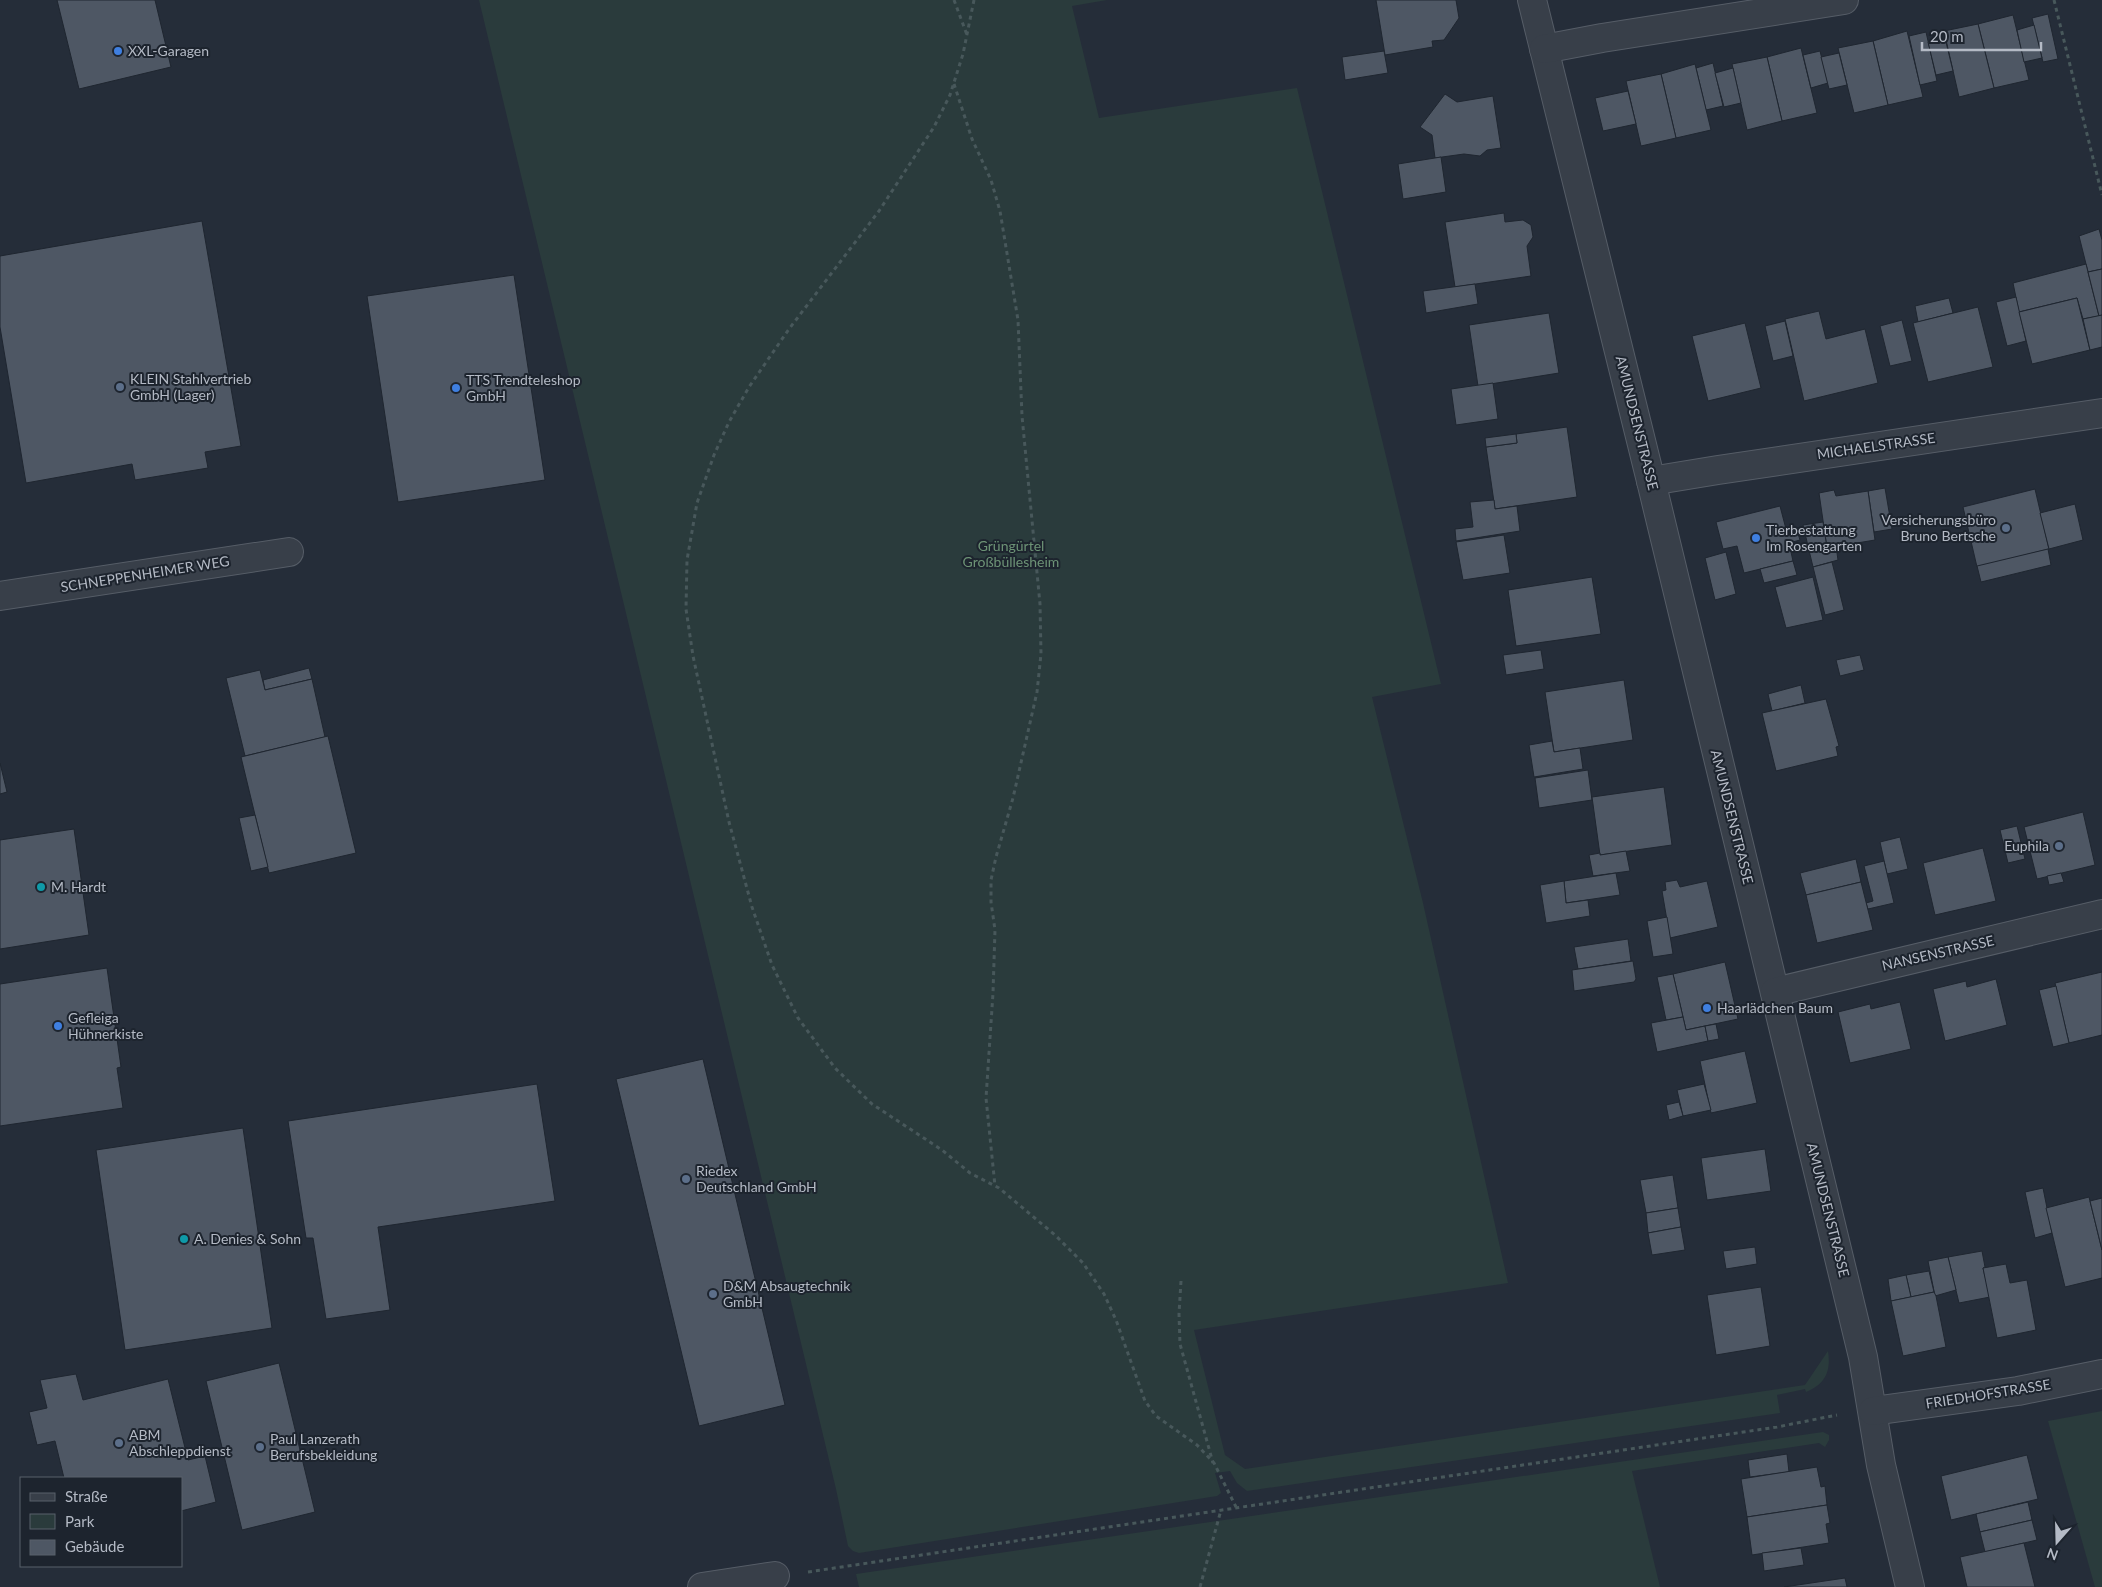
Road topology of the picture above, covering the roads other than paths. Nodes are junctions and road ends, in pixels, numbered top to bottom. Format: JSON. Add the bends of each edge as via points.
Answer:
{"nodes":[{"id":1,"x":1532,"y":0,"type":"edge"},
{"id":2,"x":1844,"y":0,"type":"edge"},
{"id":3,"x":1544,"y":49,"type":"junction"},
{"id":4,"x":2102,"y":413,"type":"edge"},
{"id":5,"x":1651,"y":481,"type":"junction"},
{"id":6,"x":289,"y":552,"type":"dead end"},
{"id":7,"x":0,"y":596,"type":"edge"},
{"id":8,"x":2102,"y":914,"type":"edge"},
{"id":9,"x":1775,"y":992,"type":"junction"},
{"id":10,"x":2102,"y":1374,"type":"edge"},
{"id":11,"x":1873,"y":1411,"type":"junction"},
{"id":12,"x":775,"y":1576,"type":"road end"},
{"id":13,"x":702,"y":1587,"type":"edge"},
{"id":14,"x":1910,"y":1587,"type":"edge"}],
"edges":[{"from":1,"to":3,"type":"street","name":"AMUNDSENSTRASSE"},
{"from":2,"to":3,"type":"street"},
{"from":3,"to":5,"type":"street","name":"AMUNDSENSTRASSE"},
{"from":4,"to":5,"type":"street","name":"MICHAELSTRASSE"},
{"from":5,"to":9,"type":"street","name":"AMUNDSENSTRASSE"},
{"from":6,"to":7,"type":"street","name":"SCHNEPPENHEIMER WEG"},
{"from":8,"to":9,"type":"street","name":"NANSENSTRASSE"},
{"from":9,"to":11,"type":"street","name":"AMUNDSENSTRASSE","via":[[1861,1348]]},
{"from":10,"to":11,"type":"street","name":"FRIEDHOFSTRASSE","via":[[2018,1391]]},
{"from":11,"to":14,"type":"street","name":"AMUNDSENSTRASSE","via":[[1881,1465]]},
{"from":12,"to":13,"type":"street"}]}
